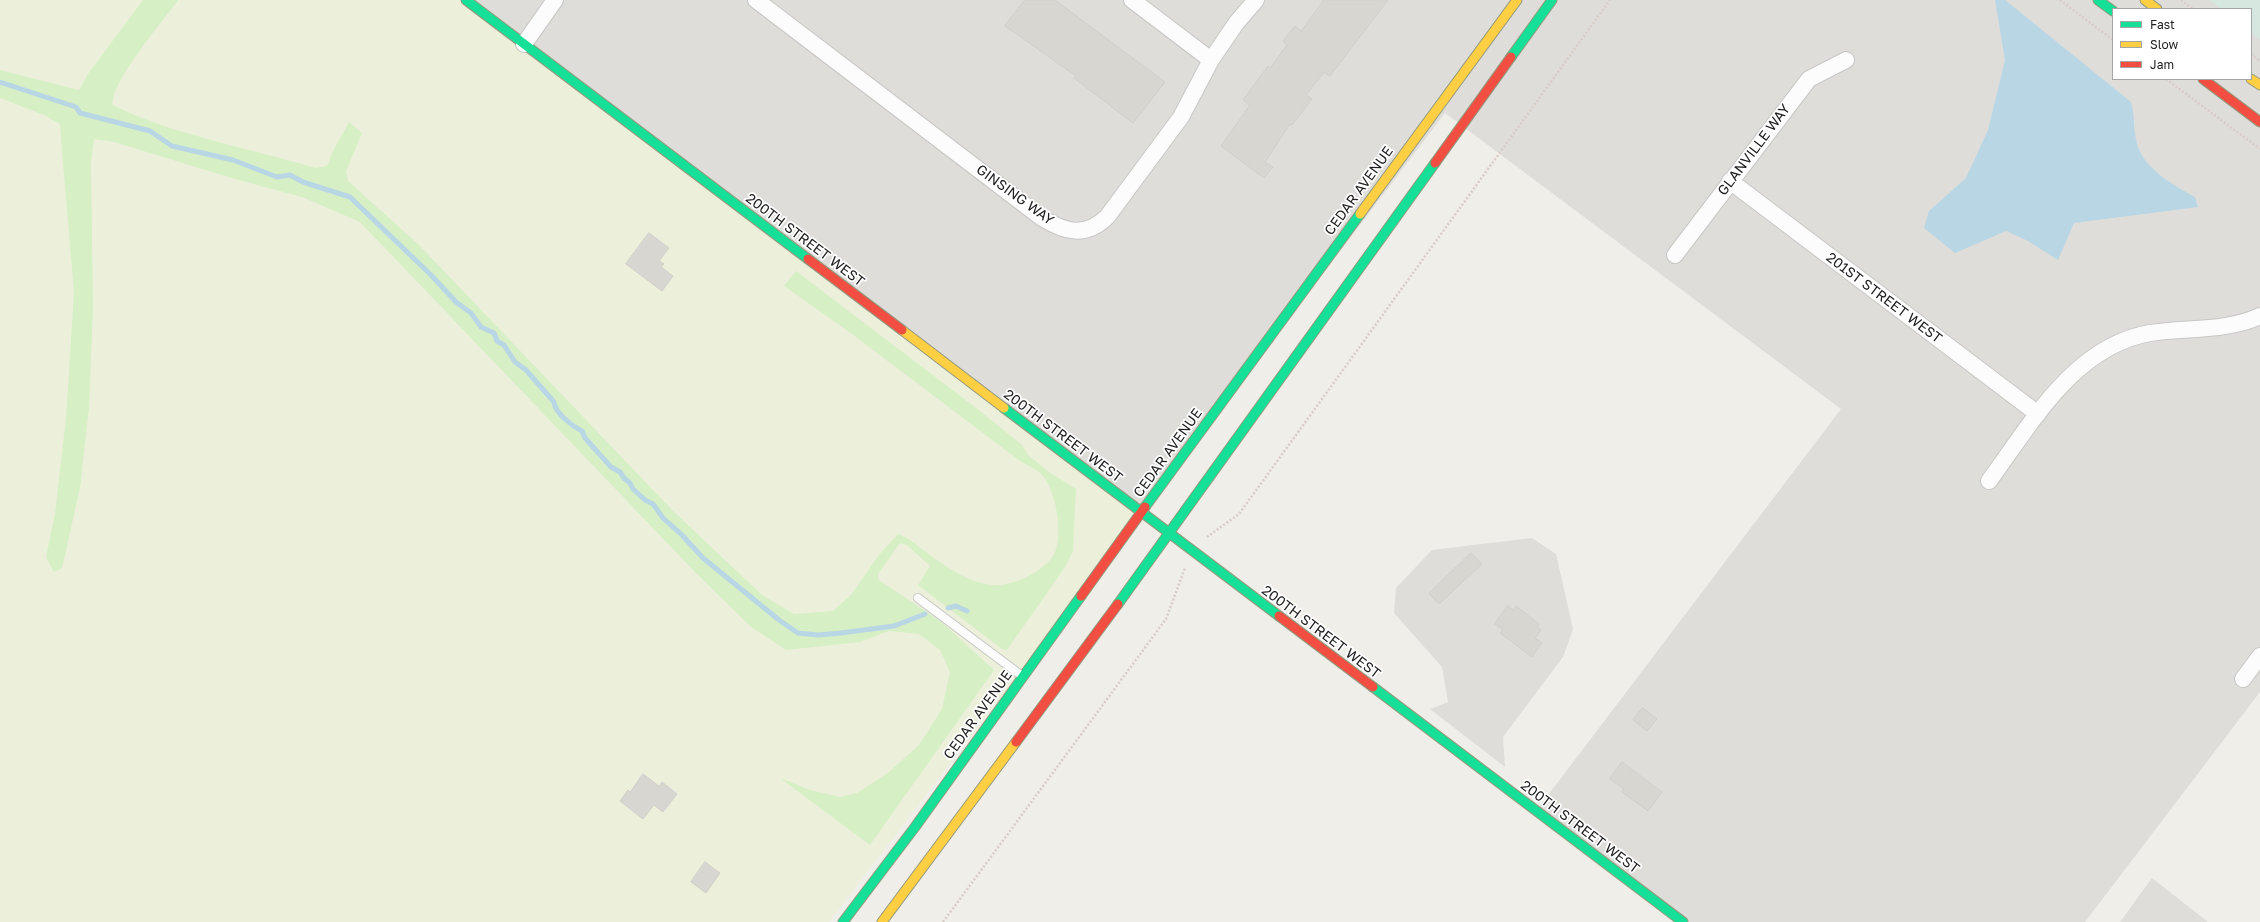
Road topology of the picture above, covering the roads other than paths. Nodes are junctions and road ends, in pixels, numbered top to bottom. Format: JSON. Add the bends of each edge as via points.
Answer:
{"nodes":[{"id":1,"x":466,"y":0,"type":"edge"},
{"id":2,"x":555,"y":0,"type":"edge"},
{"id":3,"x":756,"y":0,"type":"edge"},
{"id":4,"x":1132,"y":0,"type":"edge"},
{"id":5,"x":1256,"y":0,"type":"edge"},
{"id":6,"x":1516,"y":0,"type":"edge"},
{"id":7,"x":1552,"y":0,"type":"edge"},
{"id":8,"x":2098,"y":0,"type":"edge"},
{"id":9,"x":2145,"y":0,"type":"edge"},
{"id":10,"x":2156,"y":8,"type":"edge"},
{"id":11,"x":2112,"y":10,"type":"edge"},
{"id":12,"x":524,"y":44,"type":"junction"},
{"id":13,"x":1211,"y":60,"type":"junction"},
{"id":14,"x":1846,"y":60,"type":"dead end"},
{"id":15,"x":2204,"y":80,"type":"edge"},
{"id":16,"x":2260,"y":122,"type":"edge"},
{"id":17,"x":1730,"y":181,"type":"junction"},
{"id":18,"x":1675,"y":255,"type":"dead end"},
{"id":19,"x":2259,"y":319,"type":"edge"},
{"id":20,"x":2038,"y":414,"type":"junction"},
{"id":21,"x":1989,"y":481,"type":"dead end"},
{"id":22,"x":1141,"y":513,"type":"junction"},
{"id":23,"x":1170,"y":535,"type":"junction"},
{"id":24,"x":918,"y":598,"type":"dead end"},
{"id":25,"x":2260,"y":656,"type":"edge"},
{"id":26,"x":1023,"y":677,"type":"junction"},
{"id":27,"x":2242,"y":679,"type":"dead end"},
{"id":28,"x":843,"y":922,"type":"edge"},
{"id":29,"x":882,"y":922,"type":"edge"},
{"id":30,"x":1683,"y":922,"type":"edge"}],
"edges":[{"from":1,"to":12,"type":"main road","name":"200TH STREET WEST"},
{"from":2,"to":12,"type":"street"},
{"from":3,"to":13,"type":"street","name":"GINSING WAY","via":[[1042,218],[1065,229],[1076,231],[1098,226],[1107,218],[1181,117]]},
{"from":4,"to":13,"type":"street"},
{"from":5,"to":13,"type":"street","name":"GINSING WAY"},
{"from":6,"to":22,"type":"main road","name":"CEDAR AVENUE"},
{"from":7,"to":23,"type":"main road"},
{"from":8,"to":11,"type":"main road"},
{"from":9,"to":10,"type":"main road"},
{"from":12,"to":22,"type":"main road","name":"200TH STREET WEST"},
{"from":14,"to":17,"type":"street","name":"GLANVILLE WAY","via":[[1808,78]]},
{"from":15,"to":16,"type":"main road"},
{"from":17,"to":18,"type":"street","name":"GLANVILLE WAY"},
{"from":17,"to":20,"type":"street","name":"201ST STREET WEST"},
{"from":19,"to":20,"type":"street","via":[[2214,328],[2149,333],[2128,338],[2089,360]]},
{"from":20,"to":21,"type":"street"},
{"from":22,"to":23,"type":"main road","name":"200TH STREET WEST"},
{"from":22,"to":26,"type":"main road","name":"CEDAR AVENUE"},
{"from":23,"to":29,"type":"main road"},
{"from":23,"to":30,"type":"main road","name":"200TH STREET WEST"},
{"from":24,"to":26,"type":"lane"},
{"from":25,"to":27,"type":"street"},
{"from":26,"to":28,"type":"main road","name":"CEDAR AVENUE"}]}
